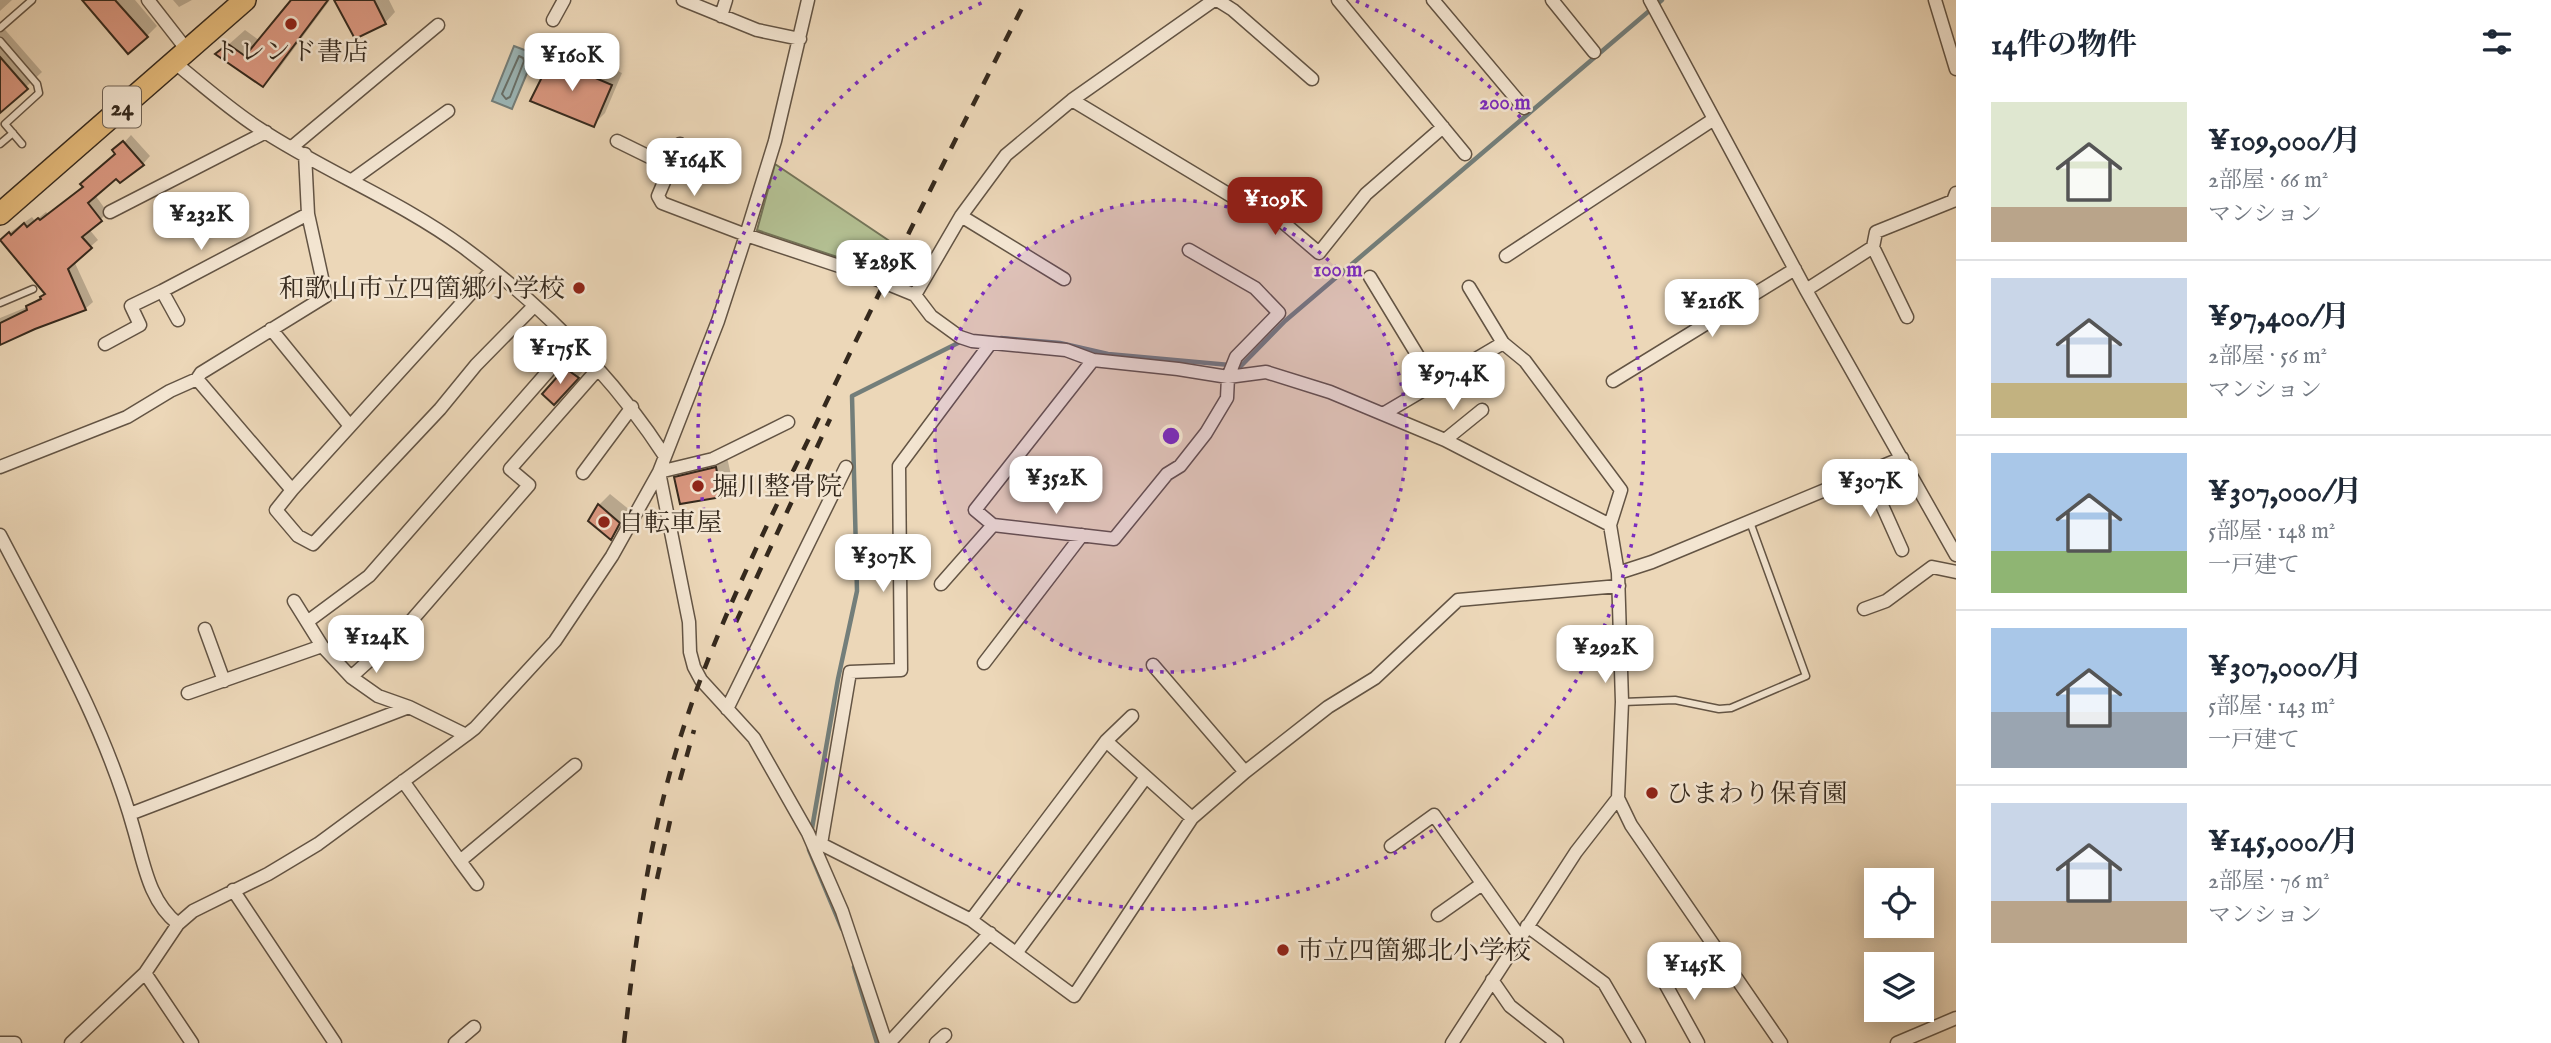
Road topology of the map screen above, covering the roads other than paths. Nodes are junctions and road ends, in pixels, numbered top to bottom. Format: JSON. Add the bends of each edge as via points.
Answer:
{"nodes":[{"id":1,"x":32,"y":0,"type":"edge"},
{"id":2,"x":148,"y":0,"type":"edge"},
{"id":3,"x":245,"y":0,"type":"edge"},
{"id":4,"x":564,"y":0,"type":"edge"},
{"id":5,"x":683,"y":0,"type":"edge"},
{"id":6,"x":726,"y":0,"type":"edge"},
{"id":7,"x":808,"y":0,"type":"edge"},
{"id":8,"x":1216,"y":0,"type":"edge"},
{"id":9,"x":1338,"y":0,"type":"edge"},
{"id":10,"x":1433,"y":0,"type":"edge"},
{"id":11,"x":1552,"y":0,"type":"edge"},
{"id":12,"x":1935,"y":0,"type":"edge"},
{"id":13,"x":1653,"y":5,"type":"edge"},
{"id":14,"x":715,"y":9,"type":"edge"},
{"id":15,"x":554,"y":20,"type":"dead end"},
{"id":16,"x":438,"y":26,"type":"dead end"},
{"id":17,"x":0,"y":28,"type":"edge"},
{"id":18,"x":800,"y":39,"type":"junction"},
{"id":19,"x":0,"y":41,"type":"edge"},
{"id":20,"x":1594,"y":52,"type":"dead end"},
{"id":21,"x":181,"y":56,"type":"junction"},
{"id":22,"x":1956,"y":69,"type":"edge"},
{"id":23,"x":1312,"y":79,"type":"dead end"},
{"id":24,"x":1072,"y":100,"type":"junction"},
{"id":25,"x":1524,"y":108,"type":"dead end"},
{"id":26,"x":448,"y":111,"type":"dead end"},
{"id":27,"x":1714,"y":119,"type":"junction"},
{"id":28,"x":1443,"y":127,"type":"junction"},
{"id":29,"x":266,"y":132,"type":"junction"},
{"id":30,"x":13,"y":133,"type":"junction"},
{"id":31,"x":617,"y":141,"type":"dead end"},
{"id":32,"x":0,"y":144,"type":"edge"},
{"id":33,"x":22,"y":144,"type":"dead end"},
{"id":34,"x":680,"y":144,"type":"dead end"},
{"id":35,"x":292,"y":147,"type":"junction"},
{"id":36,"x":305,"y":154,"type":"junction"},
{"id":37,"x":1465,"y":154,"type":"dead end"},
{"id":38,"x":670,"y":167,"type":"junction"},
{"id":39,"x":352,"y":180,"type":"junction"},
{"id":40,"x":1955,"y":201,"type":"edge"},
{"id":41,"x":110,"y":212,"type":"dead end"},
{"id":42,"x":0,"y":214,"type":"edge"},
{"id":43,"x":308,"y":214,"type":"junction"},
{"id":44,"x":961,"y":216,"type":"junction"},
{"id":45,"x":746,"y":235,"type":"junction"},
{"id":46,"x":1873,"y":247,"type":"junction"},
{"id":47,"x":1189,"y":250,"type":"dead end"},
{"id":48,"x":1506,"y":256,"type":"dead end"},
{"id":49,"x":1795,"y":269,"type":"junction"},
{"id":50,"x":492,"y":270,"type":"junction"},
{"id":51,"x":1370,"y":277,"type":"dead end"},
{"id":52,"x":1064,"y":279,"type":"dead end"},
{"id":53,"x":1469,"y":287,"type":"dead end"},
{"id":54,"x":33,"y":289,"type":"dead end"},
{"id":55,"x":1806,"y":290,"type":"junction"},
{"id":56,"x":162,"y":291,"type":"junction"},
{"id":57,"x":915,"y":295,"type":"junction"},
{"id":58,"x":0,"y":303,"type":"edge"},
{"id":59,"x":534,"y":306,"type":"junction"},
{"id":60,"x":1907,"y":317,"type":"dead end"},
{"id":61,"x":178,"y":320,"type":"dead end"},
{"id":62,"x":271,"y":329,"type":"junction"},
{"id":63,"x":1503,"y":343,"type":"junction"},
{"id":64,"x":105,"y":344,"type":"dead end"},
{"id":65,"x":572,"y":344,"type":"junction"},
{"id":66,"x":990,"y":344,"type":"junction"},
{"id":67,"x":1093,"y":359,"type":"junction"},
{"id":68,"x":1231,"y":369,"type":"junction"},
{"id":69,"x":597,"y":370,"type":"junction"},
{"id":70,"x":197,"y":379,"type":"junction"},
{"id":71,"x":1613,"y":381,"type":"dead end"},
{"id":72,"x":1435,"y":384,"type":"junction"},
{"id":73,"x":632,"y":407,"type":"junction"},
{"id":74,"x":1482,"y":410,"type":"dead end"},
{"id":75,"x":1383,"y":414,"type":"junction"},
{"id":76,"x":788,"y":422,"type":"dead end"},
{"id":77,"x":350,"y":426,"type":"junction"},
{"id":78,"x":1445,"y":440,"type":"junction"},
{"id":79,"x":664,"y":455,"type":"junction"},
{"id":80,"x":1902,"y":458,"type":"junction"},
{"id":81,"x":0,"y":467,"type":"edge"},
{"id":82,"x":846,"y":467,"type":"dead end"},
{"id":83,"x":659,"y":472,"type":"junction"},
{"id":84,"x":583,"y":473,"type":"dead end"},
{"id":85,"x":1868,"y":474,"type":"junction"},
{"id":86,"x":292,"y":490,"type":"junction"},
{"id":87,"x":1750,"y":522,"type":"junction"},
{"id":88,"x":993,"y":525,"type":"junction"},
{"id":89,"x":1610,"y":525,"type":"junction"},
{"id":90,"x":0,"y":535,"type":"edge"},
{"id":91,"x":1082,"y":535,"type":"junction"},
{"id":92,"x":4,"y":551,"type":"edge"},
{"id":93,"x":1902,"y":551,"type":"dead end"},
{"id":94,"x":1956,"y":555,"type":"edge"},
{"id":95,"x":1956,"y":572,"type":"edge"},
{"id":96,"x":1619,"y":579,"type":"junction"},
{"id":97,"x":941,"y":584,"type":"dead end"},
{"id":98,"x":294,"y":601,"type":"dead end"},
{"id":99,"x":1864,"y":609,"type":"dead end"},
{"id":100,"x":307,"y":622,"type":"junction"},
{"id":101,"x":205,"y":629,"type":"dead end"},
{"id":102,"x":322,"y":646,"type":"junction"},
{"id":103,"x":984,"y":663,"type":"dead end"},
{"id":104,"x":1153,"y":665,"type":"dead end"},
{"id":105,"x":351,"y":677,"type":"junction"},
{"id":106,"x":224,"y":681,"type":"junction"},
{"id":107,"x":188,"y":694,"type":"dead end"},
{"id":108,"x":1622,"y":702,"type":"junction"},
{"id":109,"x":409,"y":707,"type":"junction"},
{"id":110,"x":727,"y":709,"type":"junction"},
{"id":111,"x":1132,"y":716,"type":"dead end"},
{"id":112,"x":466,"y":735,"type":"junction"},
{"id":113,"x":1106,"y":741,"type":"junction"},
{"id":114,"x":575,"y":765,"type":"dead end"},
{"id":115,"x":1245,"y":772,"type":"junction"},
{"id":116,"x":1146,"y":777,"type":"junction"},
{"id":117,"x":403,"y":781,"type":"junction"},
{"id":118,"x":1618,"y":798,"type":"junction"},
{"id":119,"x":130,"y":814,"type":"junction"},
{"id":120,"x":1192,"y":818,"type":"junction"},
{"id":121,"x":818,"y":845,"type":"junction"},
{"id":122,"x":1391,"y":846,"type":"dead end"},
{"id":123,"x":460,"y":861,"type":"junction"},
{"id":124,"x":477,"y":884,"type":"dead end"},
{"id":125,"x":1482,"y":884,"type":"junction"},
{"id":126,"x":233,"y":890,"type":"junction"},
{"id":127,"x":1438,"y":915,"type":"dead end"},
{"id":128,"x":971,"y":920,"type":"junction"},
{"id":129,"x":178,"y":924,"type":"junction"},
{"id":130,"x":1523,"y":931,"type":"junction"},
{"id":131,"x":990,"y":933,"type":"junction"},
{"id":132,"x":1017,"y":953,"type":"junction"},
{"id":133,"x":145,"y":973,"type":"junction"},
{"id":134,"x":1661,"y":976,"type":"dead end"},
{"id":135,"x":1492,"y":980,"type":"junction"},
{"id":136,"x":1956,"y":1018,"type":"edge"},
{"id":137,"x":474,"y":1027,"type":"dead end"},
{"id":138,"x":79,"y":1040,"type":"edge"},
{"id":139,"x":0,"y":1043,"type":"edge"},
{"id":140,"x":15,"y":1043,"type":"edge"},
{"id":141,"x":192,"y":1043,"type":"edge"},
{"id":142,"x":335,"y":1043,"type":"edge"},
{"id":143,"x":455,"y":1043,"type":"edge"},
{"id":144,"x":888,"y":1043,"type":"edge"},
{"id":145,"x":1452,"y":1043,"type":"edge"},
{"id":146,"x":1557,"y":1043,"type":"edge"},
{"id":147,"x":1639,"y":1043,"type":"edge"},
{"id":148,"x":1698,"y":1043,"type":"edge"},
{"id":149,"x":1781,"y":1043,"type":"edge"},
{"id":150,"x":1897,"y":1043,"type":"edge"}],
"edges":[{"from":1,"to":17,"type":"lane"},
{"from":2,"to":21,"type":"street"},
{"from":3,"to":21,"type":"highway","number":"24"},
{"from":4,"to":15,"type":"street"},
{"from":5,"to":14,"type":"street"},
{"from":6,"to":14,"type":"street"},
{"from":7,"to":18,"type":"street"},
{"from":8,"to":23,"type":"street"},
{"from":8,"to":24,"type":"street"},
{"from":9,"to":28,"type":"street"},
{"from":10,"to":25,"type":"street"},
{"from":11,"to":20,"type":"street"},
{"from":12,"to":22,"type":"street"},
{"from":13,"to":27,"type":"street"},
{"from":14,"to":18,"type":"street","via":[[757,30]]},
{"from":16,"to":35,"type":"street"},
{"from":18,"to":45,"type":"street"},
{"from":19,"to":30,"type":"lane","via":[[37,84],[39,93],[5,124]]},
{"from":21,"to":29,"type":"street"},
{"from":21,"to":42,"type":"highway","number":"24"},
{"from":24,"to":28,"type":"street","via":[[1248,206],[1271,212],[1319,253],[1366,194]]},
{"from":24,"to":44,"type":"street","via":[[1006,155]]},
{"from":26,"to":39,"type":"street"},
{"from":27,"to":48,"type":"street"},
{"from":27,"to":49,"type":"street"},
{"from":28,"to":37,"type":"street"},
{"from":29,"to":35,"type":"street"},
{"from":29,"to":41,"type":"street"},
{"from":30,"to":32,"type":"lane"},
{"from":30,"to":33,"type":"lane"},
{"from":31,"to":38,"type":"street"},
{"from":34,"to":38,"type":"street"},
{"from":35,"to":36,"type":"street"},
{"from":36,"to":39,"type":"street"},
{"from":36,"to":43,"type":"street"},
{"from":38,"to":45,"type":"street","via":[[658,196],[662,203]]},
{"from":39,"to":50,"type":"street","via":[[462,246]]},
{"from":40,"to":46,"type":"street","via":[[1876,232]]},
{"from":43,"to":56,"type":"street"},
{"from":43,"to":62,"type":"street","via":[[326,296]]},
{"from":44,"to":52,"type":"street"},
{"from":44,"to":57,"type":"street"},
{"from":45,"to":57,"type":"street"},
{"from":45,"to":79,"type":"street","via":[[718,321]]},
{"from":46,"to":55,"type":"street"},
{"from":46,"to":60,"type":"street"},
{"from":47,"to":68,"type":"street","via":[[1255,288],[1279,313],[1236,357]]},
{"from":49,"to":55,"type":"street"},
{"from":49,"to":71,"type":"street"},
{"from":50,"to":59,"type":"street"},
{"from":50,"to":77,"type":"street"},
{"from":51,"to":72,"type":"street"},
{"from":53,"to":63,"type":"street"},
{"from":54,"to":58,"type":"lane"},
{"from":55,"to":80,"type":"street"},
{"from":56,"to":61,"type":"street"},
{"from":56,"to":64,"type":"street","via":[[131,306],[141,326]]},
{"from":57,"to":66,"type":"street","via":[[931,316],[966,339]]},
{"from":59,"to":65,"type":"street"},
{"from":59,"to":86,"type":"street","via":[[313,544],[298,536],[276,510]]},
{"from":62,"to":70,"type":"street"},
{"from":62,"to":77,"type":"street"},
{"from":63,"to":72,"type":"street"},
{"from":63,"to":89,"type":"street","via":[[1525,361],[1622,490]]},
{"from":65,"to":69,"type":"street"},
{"from":65,"to":100,"type":"street","via":[[369,576]]},
{"from":66,"to":67,"type":"street","via":[[1066,350]]},
{"from":66,"to":121,"type":"street","via":[[899,466],[901,670],[850,672]]},
{"from":67,"to":68,"type":"street","via":[[1178,369]]},
{"from":67,"to":88,"type":"street","via":[[975,510]]},
{"from":68,"to":75,"type":"street","via":[[1266,372]]},
{"from":68,"to":91,"type":"street","via":[[1227,398],[1180,466],[1167,474],[1114,539]]},
{"from":69,"to":73,"type":"street"},
{"from":69,"to":105,"type":"street","via":[[510,469],[529,485],[405,628]]},
{"from":70,"to":81,"type":"street","via":[[127,418]]},
{"from":70,"to":86,"type":"street"},
{"from":72,"to":75,"type":"street"},
{"from":73,"to":79,"type":"street"},
{"from":73,"to":84,"type":"street"},
{"from":74,"to":78,"type":"street"},
{"from":75,"to":78,"type":"street"},
{"from":76,"to":83,"type":"street","via":[[713,459]]},
{"from":77,"to":86,"type":"street"},
{"from":78,"to":89,"type":"street"},
{"from":79,"to":83,"type":"street"},
{"from":80,"to":85,"type":"street"},
{"from":80,"to":94,"type":"street"},
{"from":82,"to":110,"type":"street"},
{"from":83,"to":110,"type":"street","via":[[689,622],[690,652],[701,680]]},
{"from":83,"to":112,"type":"street","via":[[612,556],[555,641]]},
{"from":85,"to":87,"type":"street"},
{"from":85,"to":93,"type":"street"},
{"from":87,"to":96,"type":"street"},
{"from":87,"to":108,"type":"lane","via":[[1806,676],[1731,708],[1675,700]]},
{"from":88,"to":91,"type":"street"},
{"from":88,"to":97,"type":"street"},
{"from":89,"to":96,"type":"street"},
{"from":90,"to":92,"type":"street"},
{"from":91,"to":103,"type":"street"},
{"from":92,"to":119,"type":"street","via":[[89,704]]},
{"from":95,"to":99,"type":"street","via":[[1933,567],[1886,601]]},
{"from":96,"to":108,"type":"street"},
{"from":96,"to":115,"type":"street","via":[[1458,600],[1375,678],[1328,707]]},
{"from":98,"to":100,"type":"street"},
{"from":100,"to":102,"type":"street"},
{"from":101,"to":106,"type":"street"},
{"from":102,"to":105,"type":"street"},
{"from":102,"to":106,"type":"street"},
{"from":104,"to":115,"type":"street"},
{"from":105,"to":109,"type":"street","via":[[378,696]]},
{"from":106,"to":107,"type":"street"},
{"from":108,"to":118,"type":"street"},
{"from":109,"to":112,"type":"street"},
{"from":109,"to":119,"type":"street"},
{"from":110,"to":121,"type":"street","via":[[754,738]]},
{"from":111,"to":113,"type":"street"},
{"from":112,"to":117,"type":"street"},
{"from":113,"to":116,"type":"street"},
{"from":113,"to":128,"type":"street"},
{"from":114,"to":123,"type":"street"},
{"from":115,"to":120,"type":"street"},
{"from":116,"to":120,"type":"street"},
{"from":116,"to":132,"type":"street"},
{"from":117,"to":123,"type":"street"},
{"from":117,"to":126,"type":"street","via":[[318,844]]},
{"from":118,"to":130,"type":"street"},
{"from":118,"to":149,"type":"street","via":[[1631,825]]},
{"from":119,"to":129,"type":"street","via":[[152,893]]},
{"from":120,"to":132,"type":"street","via":[[1074,996]]},
{"from":121,"to":128,"type":"street"},
{"from":121,"to":144,"type":"street"},
{"from":122,"to":125,"type":"street","via":[[1434,815]]},
{"from":123,"to":124,"type":"street"},
{"from":125,"to":127,"type":"street"},
{"from":125,"to":130,"type":"street"},
{"from":126,"to":129,"type":"street","via":[[192,911]]},
{"from":126,"to":142,"type":"street"},
{"from":128,"to":131,"type":"street"},
{"from":129,"to":133,"type":"street"},
{"from":130,"to":135,"type":"street"},
{"from":130,"to":147,"type":"street","via":[[1604,984]]},
{"from":131,"to":132,"type":"street"},
{"from":131,"to":144,"type":"street"},
{"from":133,"to":138,"type":"street"},
{"from":133,"to":141,"type":"street"},
{"from":134,"to":148,"type":"street"},
{"from":135,"to":145,"type":"street"},
{"from":135,"to":146,"type":"street","via":[[1510,1006]]},
{"from":136,"to":150,"type":"street"},
{"from":137,"to":143,"type":"street"},
{"from":139,"to":140,"type":"street"}]}
